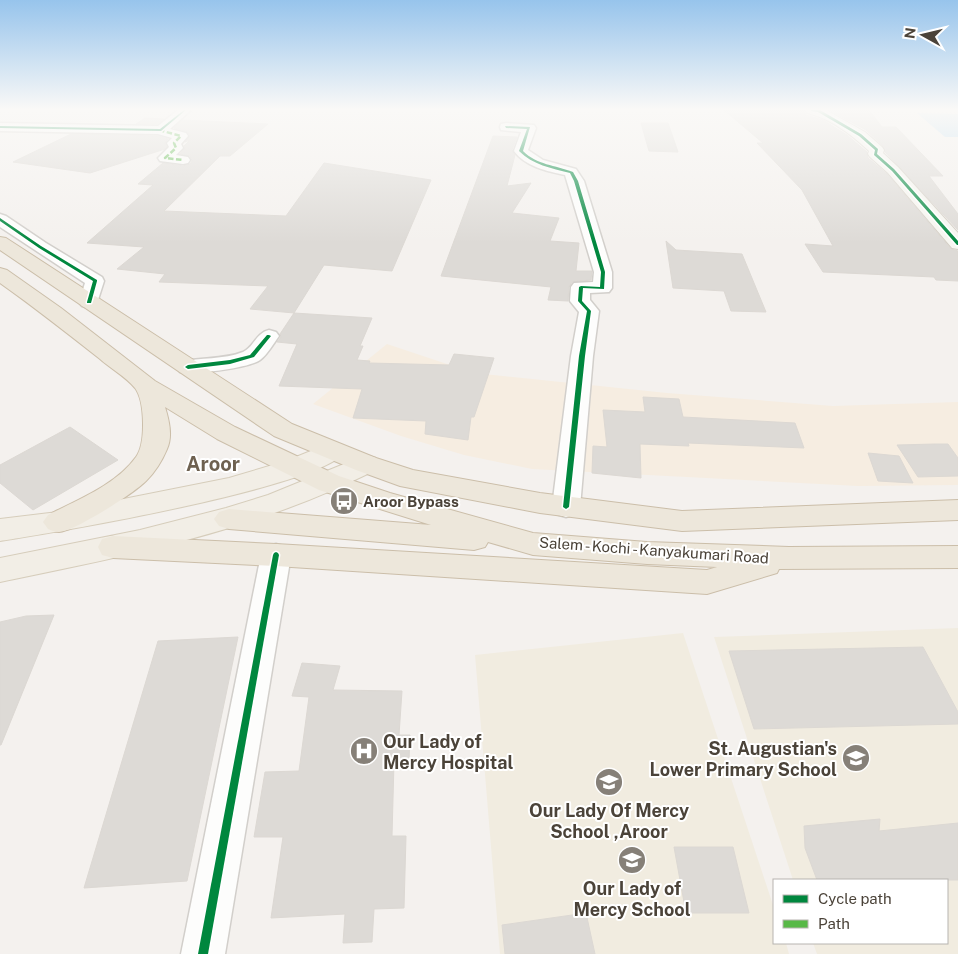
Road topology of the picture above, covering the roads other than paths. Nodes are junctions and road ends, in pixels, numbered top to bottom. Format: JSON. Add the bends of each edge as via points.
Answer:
{"nodes":[{"id":1,"x":169,"y":155,"type":"edge"},
{"id":2,"x":523,"y":155,"type":"edge"},
{"id":3,"x":875,"y":155,"type":"edge"},
{"id":4,"x":183,"y":160,"type":"dead end"},
{"id":5,"x":0,"y":219,"type":"edge"},
{"id":6,"x":0,"y":242,"type":"edge"},
{"id":7,"x":958,"y":244,"type":"edge"},
{"id":8,"x":0,"y":274,"type":"edge"},
{"id":9,"x":89,"y":302,"type":"junction"},
{"id":10,"x":268,"y":336,"type":"dead end"},
{"id":11,"x":188,"y":367,"type":"junction"},
{"id":12,"x":147,"y":386,"type":"junction"},
{"id":13,"x":333,"y":450,"type":"junction"},
{"id":14,"x":366,"y":464,"type":"junction"},
{"id":15,"x":296,"y":467,"type":"junction"},
{"id":16,"x":329,"y":483,"type":"junction"},
{"id":17,"x":566,"y":507,"type":"junction"},
{"id":18,"x":958,"y":510,"type":"edge"},
{"id":19,"x":229,"y":519,"type":"junction"},
{"id":20,"x":58,"y":522,"type":"junction"},
{"id":21,"x":0,"y":530,"type":"edge"},
{"id":22,"x":533,"y":544,"type":"junction"},
{"id":23,"x":113,"y":548,"type":"junction"},
{"id":24,"x":276,"y":555,"type":"junction"},
{"id":25,"x":958,"y":557,"type":"edge"},
{"id":26,"x":789,"y":558,"type":"junction"},
{"id":27,"x":0,"y":570,"type":"edge"},
{"id":28,"x":203,"y":954,"type":"edge"}],
"edges":[{"from":1,"to":4,"type":"street","via":[[165,158]]},
{"from":2,"to":17,"type":"street","via":[[546,166],[571,172],[603,272],[602,288],[581,287],[580,301],[589,311]]},
{"from":3,"to":7,"type":"street","via":[[893,170]]},
{"from":5,"to":9,"type":"street","via":[[95,280]]},
{"from":6,"to":9,"type":"highway","name":"Salem - Kochi - Kanyakumari Road"},
{"from":8,"to":12,"type":"highway","name":"Salem - Kochi - Kanyakumari Road"},
{"from":9,"to":11,"type":"highway","name":"Salem - Kochi - Kanyakumari Road"},
{"from":10,"to":11,"type":"street","via":[[252,356]]},
{"from":11,"to":13,"type":"highway","name":"Salem - Kochi - Kanyakumari Road","via":[[283,430]]},
{"from":12,"to":15,"type":"highway","name":"Salem - Kochi - Kanyakumari Road","via":[[226,433]]},
{"from":12,"to":20,"type":"highway","via":[[157,431],[155,447],[145,465],[126,484]]},
{"from":13,"to":14,"type":"highway","name":"Salem - Kochi - Kanyakumari Road"},
{"from":13,"to":15,"type":"main road"},
{"from":14,"to":16,"type":"main road"},
{"from":14,"to":17,"type":"highway","name":"Salem - Kochi - Kanyakumari Road","via":[[410,479]]},
{"from":15,"to":16,"type":"highway","name":"Salem - Kochi - Kanyakumari Road"},
{"from":15,"to":20,"type":"main road","via":[[230,487]]},
{"from":16,"to":19,"type":"main road"},
{"from":16,"to":22,"type":"highway","name":"Salem - Kochi - Kanyakumari Road"},
{"from":17,"to":18,"type":"highway","name":"Salem - Kochi - Kanyakumari Road","via":[[682,521]]},
{"from":19,"to":22,"type":"highway"},
{"from":19,"to":23,"type":"main road"},
{"from":20,"to":21,"type":"main road"},
{"from":22,"to":26,"type":"highway","name":"Salem - Kochi - Kanyakumari Road","via":[[647,553]]},
{"from":23,"to":24,"type":"highway"},
{"from":23,"to":27,"type":"main road"},
{"from":24,"to":26,"type":"highway","via":[[707,582]]},
{"from":24,"to":28,"type":"street"},
{"from":25,"to":26,"type":"highway","name":"Salem - Kochi - Kanyakumari Road"}]}
